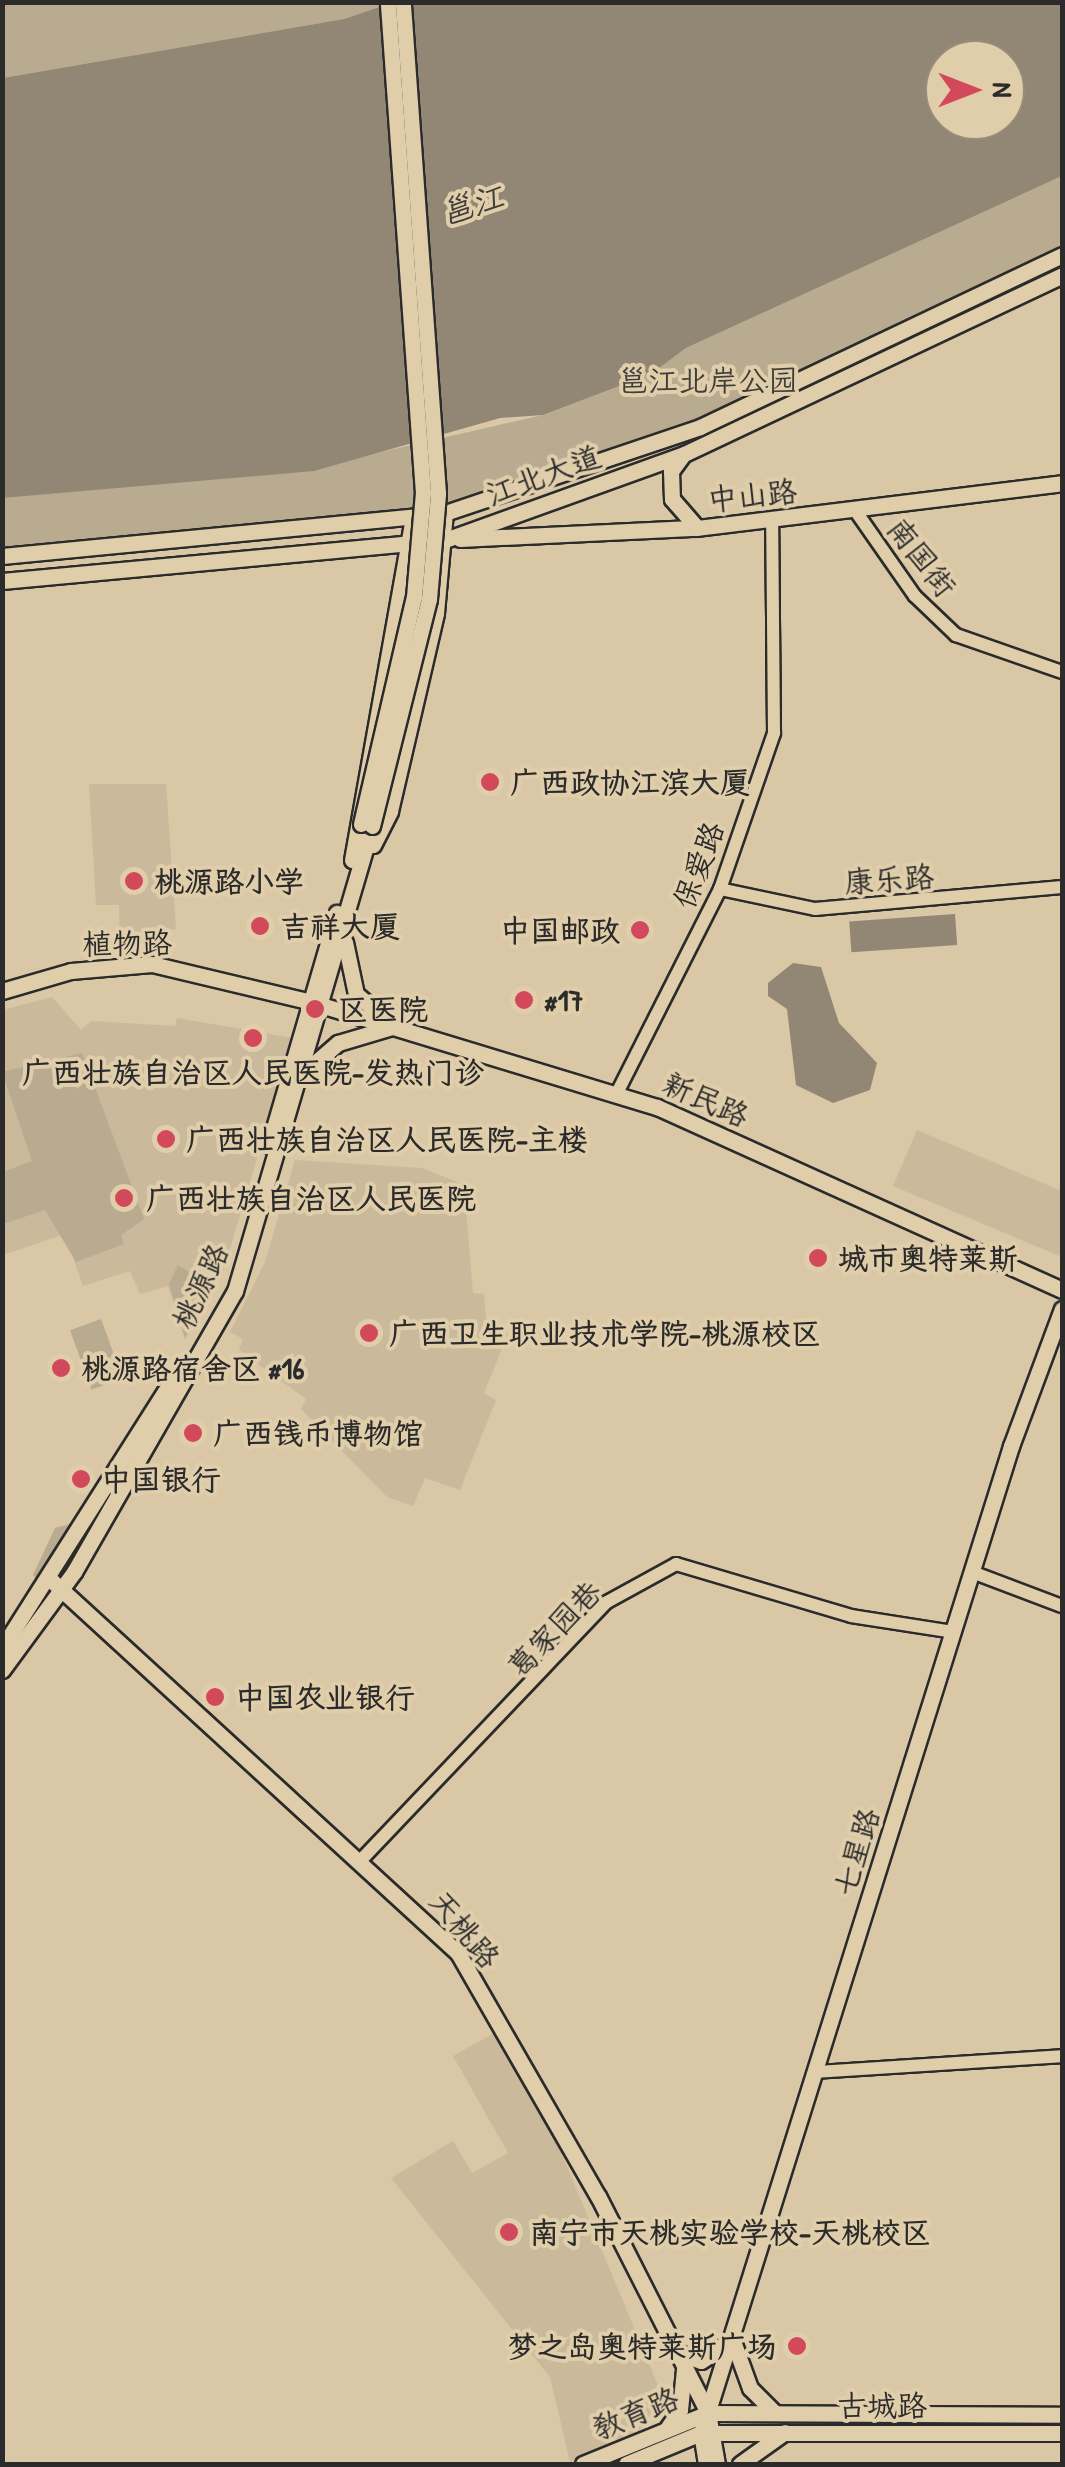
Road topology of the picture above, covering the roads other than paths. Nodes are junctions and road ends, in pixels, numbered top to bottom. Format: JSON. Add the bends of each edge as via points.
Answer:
{"nodes":[{"id":1,"x":388,"y":2,"type":"edge"},
{"id":2,"x":403,"y":2,"type":"edge"},
{"id":3,"x":1062,"y":255,"type":"edge"},
{"id":4,"x":1062,"y":274,"type":"edge"},
{"id":5,"x":684,"y":454,"type":"junction"},
{"id":6,"x":1062,"y":483,"type":"edge"},
{"id":7,"x":446,"y":513,"type":"junction"},
{"id":8,"x":856,"y":513,"type":"junction"},
{"id":9,"x":413,"y":518,"type":"junction"},
{"id":10,"x":772,"y":521,"type":"junction"},
{"id":11,"x":698,"y":528,"type":"junction"},
{"id":12,"x":444,"y":540,"type":"junction"},
{"id":13,"x":411,"y":545,"type":"junction"},
{"id":14,"x":2,"y":556,"type":"edge"},
{"id":15,"x":2,"y":580,"type":"edge"},
{"id":16,"x":1062,"y":672,"type":"edge"},
{"id":17,"x":367,"y":825,"type":"junction"},
{"id":18,"x":357,"y":860,"type":"junction"},
{"id":19,"x":1062,"y":887,"type":"edge"},
{"id":20,"x":720,"y":889,"type":"junction"},
{"id":21,"x":344,"y":924,"type":"junction"},
{"id":22,"x":2,"y":990,"type":"edge"},
{"id":23,"x":317,"y":1003,"type":"junction"},
{"id":24,"x":396,"y":1026,"type":"junction"},
{"id":25,"x":300,"y":1080,"type":"junction"},
{"id":26,"x":618,"y":1092,"type":"junction"},
{"id":27,"x":1062,"y":1290,"type":"edge"},
{"id":28,"x":1062,"y":1309,"type":"edge"},
{"id":29,"x":972,"y":1572,"type":"junction"},
{"id":30,"x":57,"y":1586,"type":"junction"},
{"id":31,"x":1062,"y":1606,"type":"edge"},
{"id":32,"x":954,"y":1632,"type":"junction"},
{"id":33,"x":2,"y":1648,"type":"edge"},
{"id":34,"x":2,"y":1670,"type":"edge"},
{"id":35,"x":361,"y":1860,"type":"junction"},
{"id":36,"x":1062,"y":2056,"type":"edge"},
{"id":37,"x":816,"y":2072,"type":"junction"},
{"id":38,"x":732,"y":2336,"type":"junction"},
{"id":39,"x":681,"y":2358,"type":"junction"},
{"id":40,"x":708,"y":2412,"type":"junction"},
{"id":41,"x":776,"y":2413,"type":"junction"},
{"id":42,"x":1062,"y":2415,"type":"edge"},
{"id":43,"x":707,"y":2432,"type":"junction"},
{"id":44,"x":786,"y":2432,"type":"junction"},
{"id":45,"x":1062,"y":2433,"type":"edge"},
{"id":46,"x":665,"y":2439,"type":"junction"},
{"id":47,"x":582,"y":2464,"type":"edge"},
{"id":48,"x":626,"y":2464,"type":"edge"},
{"id":49,"x":705,"y":2464,"type":"edge"},
{"id":50,"x":717,"y":2464,"type":"edge"},
{"id":51,"x":740,"y":2464,"type":"edge"}],
"edges":[{"from":1,"to":17,"type":"main road","bridge":true,"via":[[423,493],[414,597]]},
{"from":2,"to":17,"type":"main road","bridge":true,"via":[[438,493],[429,599]]},
{"from":3,"to":7,"type":"main road","name":"江北大道","via":[[700,427]]},
{"from":4,"to":5,"type":"main road","name":"江北大道"},
{"from":5,"to":11,"type":"main road","via":[[671,471],[672,499]]},
{"from":5,"to":12,"type":"main road","name":"江北大道"},
{"from":6,"to":8,"type":"main road","name":"中山路"},
{"from":7,"to":9,"type":"main road","name":"江北大道"},
{"from":7,"to":12,"type":"main road"},
{"from":8,"to":10,"type":"main road","name":"中山路"},
{"from":8,"to":16,"type":"street","name":"南国街","via":[[915,596],[956,635]]},
{"from":9,"to":13,"type":"main road"},
{"from":9,"to":14,"type":"main road","name":"江北大道"},
{"from":10,"to":11,"type":"main road","name":"中山路"},
{"from":10,"to":20,"type":"street","name":"保爱路","via":[[778,706]]},
{"from":11,"to":12,"type":"main road","name":"中山路"},
{"from":12,"to":13,"type":"main road","name":"江北大道"},
{"from":12,"to":18,"type":"main road","via":[[390,811]]},
{"from":13,"to":15,"type":"main road","name":"江北大道"},
{"from":13,"to":18,"type":"main road"},
{"from":17,"to":18,"type":"main road","name":"桃源路"},
{"from":18,"to":21,"type":"main road","name":"桃源路"},
{"from":18,"to":23,"type":"main road","name":"桃源路"},
{"from":19,"to":20,"type":"street","name":"康乐路","via":[[815,909]]},
{"from":20,"to":26,"type":"street","name":"保爱路"},
{"from":21,"to":23,"type":"main road","name":"桃源路"},
{"from":21,"to":24,"type":"main road","via":[[356,994]]},
{"from":22,"to":23,"type":"main road","name":"植物路","via":[[71,971],[152,964]]},
{"from":23,"to":24,"type":"main road","name":"新民路"},
{"from":23,"to":25,"type":"main road","name":"桃源路"},
{"from":23,"to":30,"type":"main road","name":"桃源路","via":[[228,1288]]},
{"from":24,"to":25,"type":"main road","via":[[338,1042]]},
{"from":24,"to":26,"type":"main road","name":"新民路"},
{"from":25,"to":30,"type":"main road","name":"桃源路","via":[[235,1291]]},
{"from":26,"to":27,"type":"main road","name":"新民路"},
{"from":28,"to":29,"type":"main road","name":"七星路"},
{"from":29,"to":31,"type":"street"},
{"from":29,"to":32,"type":"main road","name":"七星路"},
{"from":30,"to":33,"type":"main road","name":"桃源路"},
{"from":30,"to":34,"type":"main road","name":"桃源路"},
{"from":30,"to":35,"type":"main road","name":"天桃路"},
{"from":32,"to":35,"type":"street","name":"葛家园巷","via":[[851,1616],[676,1564],[608,1602]]},
{"from":32,"to":37,"type":"main road","name":"七星路"},
{"from":35,"to":39,"type":"main road","name":"天桃路","via":[[458,1954],[542,2087]]},
{"from":36,"to":37,"type":"street"},
{"from":37,"to":38,"type":"main road","name":"七星路"},
{"from":38,"to":39,"type":"main road","via":[[710,2359]]},
{"from":38,"to":40,"type":"main road","name":"七星路"},
{"from":38,"to":41,"type":"main road","via":[[750,2388]]},
{"from":39,"to":40,"type":"main road","name":"天桃路"},
{"from":39,"to":46,"type":"main road","via":[[680,2410]]},
{"from":40,"to":41,"type":"main road","name":"古城路"},
{"from":40,"to":43,"type":"main road","name":"七星路"},
{"from":40,"to":46,"type":"main road","name":"教育路"},
{"from":41,"to":42,"type":"main road","name":"古城路"},
{"from":43,"to":44,"type":"main road","name":"古城路"},
{"from":43,"to":46,"type":"main road","name":"教育路"},
{"from":43,"to":49,"type":"main road"},
{"from":43,"to":50,"type":"main road"},
{"from":44,"to":45,"type":"main road","name":"古城路"},
{"from":44,"to":51,"type":"main road"},
{"from":46,"to":47,"type":"main road","name":"教育路"},
{"from":46,"to":48,"type":"main road","name":"教育路"},
{"from":46,"to":49,"type":"main road"}]}
